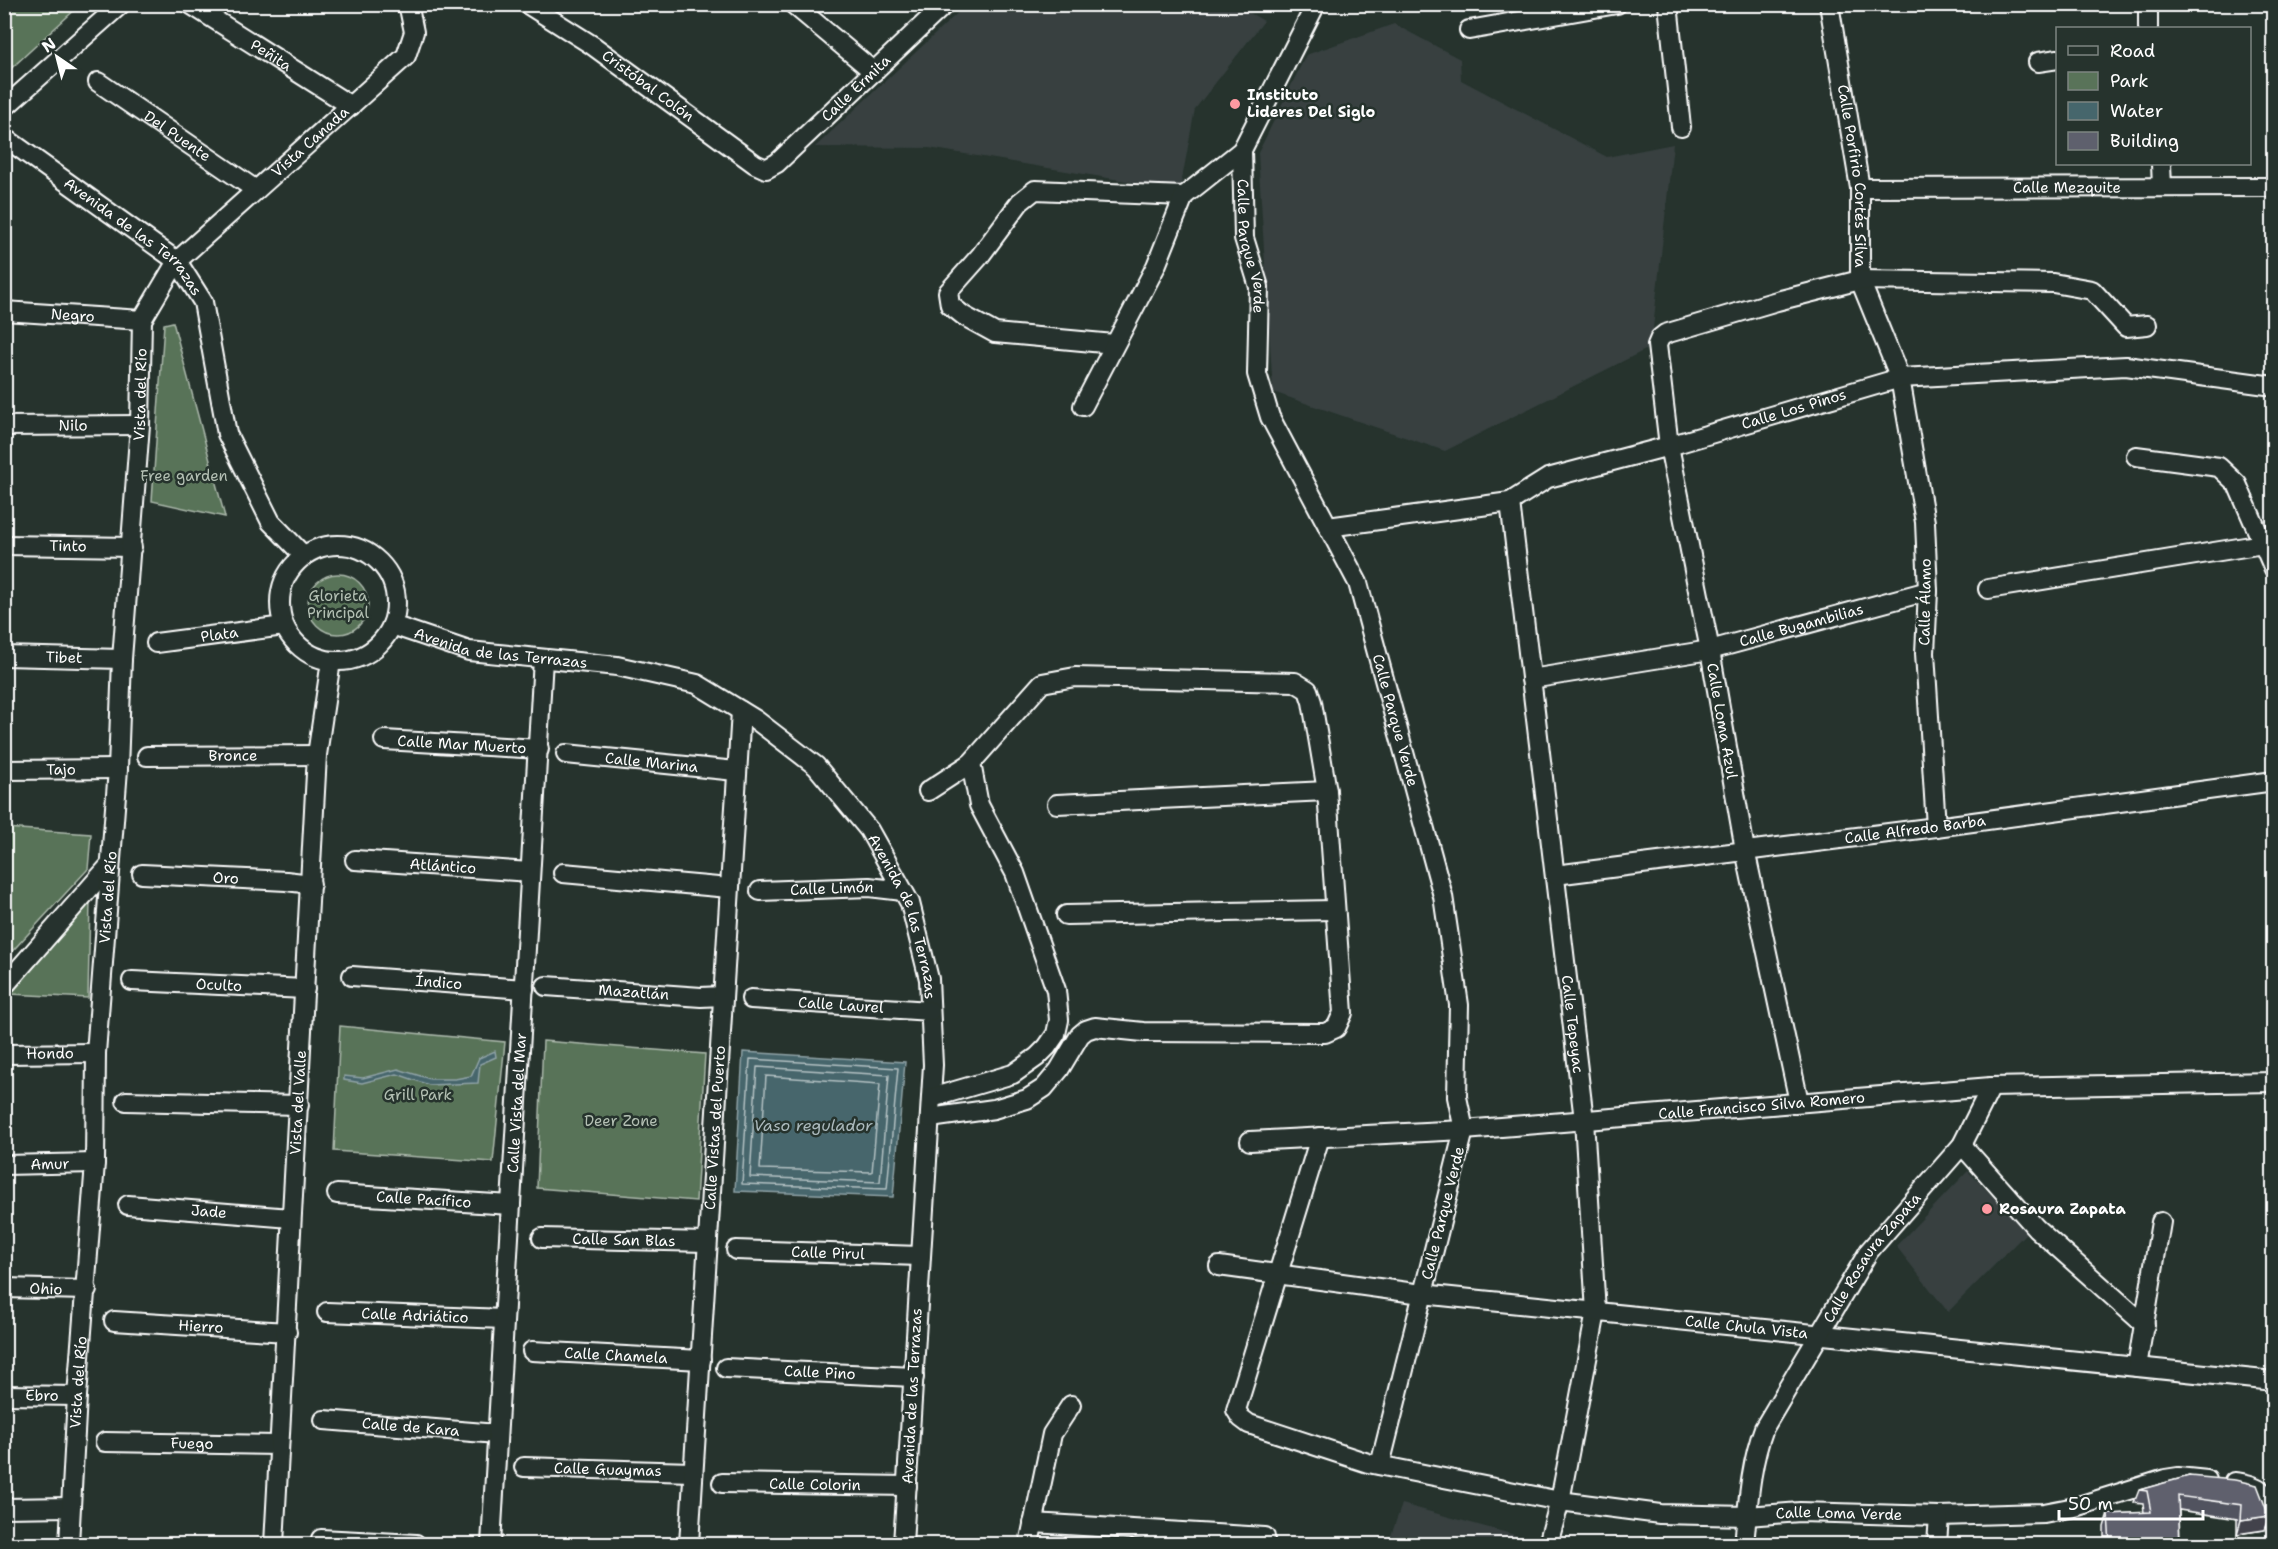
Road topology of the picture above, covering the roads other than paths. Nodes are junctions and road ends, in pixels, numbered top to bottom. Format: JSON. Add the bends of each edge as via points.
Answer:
{"nodes":[{"id":1,"x":121,"y":4,"type":"edge"},
{"id":2,"x":190,"y":4,"type":"edge"},
{"id":3,"x":793,"y":4,"type":"edge"},
{"id":4,"x":945,"y":4,"type":"edge"},
{"id":5,"x":1316,"y":4,"type":"edge"},
{"id":6,"x":1617,"y":4,"type":"edge"},
{"id":7,"x":1668,"y":4,"type":"edge"},
{"id":8,"x":1829,"y":4,"type":"edge"},
{"id":9,"x":2148,"y":4,"type":"edge"},
{"id":10,"x":406,"y":6,"type":"edge"},
{"id":11,"x":536,"y":7,"type":"edge"},
{"id":12,"x":2148,"y":27,"type":"edge"},
{"id":13,"x":1469,"y":30,"type":"dead end"},
{"id":14,"x":2056,"y":59,"type":"edge"},
{"id":15,"x":2038,"y":62,"type":"dead end"},
{"id":16,"x":874,"y":72,"type":"junction"},
{"id":17,"x":98,"y":81,"type":"dead end"},
{"id":18,"x":351,"y":106,"type":"junction"},
{"id":19,"x":4,"y":108,"type":"edge"},
{"id":20,"x":1681,"y":126,"type":"dead end"},
{"id":21,"x":4,"y":137,"type":"edge"},
{"id":22,"x":1242,"y":150,"type":"junction"},
{"id":23,"x":2162,"y":165,"type":"edge"},
{"id":24,"x":766,"y":169,"type":"joint"},
{"id":25,"x":2162,"y":187,"type":"junction"},
{"id":26,"x":2274,"y":187,"type":"edge"},
{"id":27,"x":1860,"y":188,"type":"junction"},
{"id":28,"x":256,"y":190,"type":"junction"},
{"id":29,"x":1184,"y":196,"type":"junction"},
{"id":30,"x":177,"y":261,"type":"junction"},
{"id":31,"x":1860,"y":280,"type":"junction"},
{"id":32,"x":4,"y":311,"type":"edge"},
{"id":33,"x":142,"y":320,"type":"junction"},
{"id":34,"x":2148,"y":325,"type":"dead end"},
{"id":35,"x":1114,"y":344,"type":"junction"},
{"id":36,"x":1900,"y":378,"type":"junction"},
{"id":37,"x":2274,"y":386,"type":"edge"},
{"id":38,"x":1083,"y":406,"type":"dead end"},
{"id":39,"x":140,"y":424,"type":"junction"},
{"id":40,"x":4,"y":426,"type":"edge"},
{"id":41,"x":1669,"y":446,"type":"junction"},
{"id":42,"x":2136,"y":456,"type":"dead end"},
{"id":43,"x":1510,"y":502,"type":"junction"},
{"id":44,"x":1328,"y":527,"type":"junction"},
{"id":45,"x":2263,"y":544,"type":"junction"},
{"id":46,"x":4,"y":545,"type":"edge"},
{"id":47,"x":132,"y":547,"type":"junction"},
{"id":48,"x":304,"y":556,"type":"junction"},
{"id":49,"x":2274,"y":569,"type":"edge"},
{"id":50,"x":1988,"y":589,"type":"dead end"},
{"id":51,"x":1928,"y":591,"type":"junction"},
{"id":52,"x":392,"y":625,"type":"junction"},
{"id":53,"x":284,"y":626,"type":"junction"},
{"id":54,"x":156,"y":643,"type":"dead end"},
{"id":55,"x":1710,"y":650,"type":"junction"},
{"id":56,"x":4,"y":656,"type":"edge"},
{"id":57,"x":122,"y":659,"type":"junction"},
{"id":58,"x":543,"y":659,"type":"junction"},
{"id":59,"x":331,"y":661,"type":"junction"},
{"id":60,"x":1531,"y":679,"type":"junction"},
{"id":61,"x":741,"y":711,"type":"junction"},
{"id":62,"x":384,"y":740,"type":"dead end"},
{"id":63,"x":538,"y":749,"type":"junction"},
{"id":64,"x":566,"y":754,"type":"dead end"},
{"id":65,"x":317,"y":755,"type":"junction"},
{"id":66,"x":147,"y":756,"type":"dead end"},
{"id":67,"x":971,"y":763,"type":"junction"},
{"id":68,"x":118,"y":769,"type":"junction"},
{"id":69,"x":4,"y":770,"type":"edge"},
{"id":70,"x":736,"y":771,"type":"junction"},
{"id":71,"x":2274,"y":781,"type":"edge"},
{"id":72,"x":928,"y":791,"type":"dead end"},
{"id":73,"x":1327,"y":791,"type":"junction"},
{"id":74,"x":1057,"y":804,"type":"dead end"},
{"id":75,"x":1936,"y":827,"type":"junction"},
{"id":76,"x":1745,"y":850,"type":"junction"},
{"id":77,"x":355,"y":860,"type":"dead end"},
{"id":78,"x":110,"y":866,"type":"junction"},
{"id":79,"x":530,"y":872,"type":"junction"},
{"id":80,"x":563,"y":873,"type":"dead end"},
{"id":81,"x":142,"y":874,"type":"dead end"},
{"id":82,"x":1555,"y":875,"type":"junction"},
{"id":83,"x":311,"y":884,"type":"junction"},
{"id":84,"x":729,"y":888,"type":"junction"},
{"id":85,"x":760,"y":891,"type":"dead end"},
{"id":86,"x":903,"y":891,"type":"junction"},
{"id":87,"x":1335,"y":910,"type":"junction"},
{"id":88,"x":1066,"y":915,"type":"dead end"},
{"id":89,"x":352,"y":976,"type":"dead end"},
{"id":90,"x":132,"y":981,"type":"dead end"},
{"id":91,"x":4,"y":986,"type":"edge"},
{"id":92,"x":546,"y":986,"type":"dead end"},
{"id":93,"x":305,"y":989,"type":"junction"},
{"id":94,"x":524,"y":989,"type":"junction"},
{"id":95,"x":722,"y":996,"type":"junction"},
{"id":96,"x":751,"y":999,"type":"dead end"},
{"id":97,"x":930,"y":1011,"type":"junction"},
{"id":98,"x":96,"y":1053,"type":"junction"},
{"id":99,"x":4,"y":1054,"type":"edge"},
{"id":100,"x":2274,"y":1082,"type":"edge"},
{"id":101,"x":1991,"y":1087,"type":"junction"},
{"id":102,"x":931,"y":1098,"type":"junction"},
{"id":103,"x":126,"y":1101,"type":"dead end"},
{"id":104,"x":1799,"y":1102,"type":"junction"},
{"id":105,"x":299,"y":1105,"type":"junction"},
{"id":106,"x":930,"y":1118,"type":"junction"},
{"id":107,"x":1584,"y":1120,"type":"junction"},
{"id":108,"x":1464,"y":1130,"type":"junction"},
{"id":109,"x":1320,"y":1137,"type":"junction"},
{"id":110,"x":1250,"y":1141,"type":"dead end"},
{"id":111,"x":1962,"y":1145,"type":"junction"},
{"id":112,"x":95,"y":1163,"type":"junction"},
{"id":113,"x":4,"y":1165,"type":"edge"},
{"id":114,"x":337,"y":1194,"type":"dead end"},
{"id":115,"x":128,"y":1205,"type":"dead end"},
{"id":116,"x":511,"y":1205,"type":"junction"},
{"id":117,"x":291,"y":1218,"type":"junction"},
{"id":118,"x":2161,"y":1222,"type":"dead end"},
{"id":119,"x":542,"y":1238,"type":"dead end"},
{"id":120,"x":706,"y":1242,"type":"junction"},
{"id":121,"x":736,"y":1250,"type":"dead end"},
{"id":122,"x":920,"y":1256,"type":"junction"},
{"id":123,"x":1219,"y":1266,"type":"dead end"},
{"id":124,"x":1276,"y":1273,"type":"junction"},
{"id":125,"x":4,"y":1288,"type":"edge"},
{"id":126,"x":87,"y":1290,"type":"junction"},
{"id":127,"x":1422,"y":1294,"type":"junction"},
{"id":128,"x":327,"y":1312,"type":"dead end"},
{"id":129,"x":1596,"y":1312,"type":"junction"},
{"id":130,"x":504,"y":1319,"type":"junction"},
{"id":131,"x":114,"y":1321,"type":"dead end"},
{"id":132,"x":2145,"y":1325,"type":"junction"},
{"id":133,"x":287,"y":1332,"type":"junction"},
{"id":134,"x":1818,"y":1334,"type":"junction"},
{"id":135,"x":531,"y":1351,"type":"dead end"},
{"id":136,"x":701,"y":1360,"type":"junction"},
{"id":137,"x":2137,"y":1367,"type":"junction"},
{"id":138,"x":726,"y":1368,"type":"dead end"},
{"id":139,"x":914,"y":1377,"type":"junction"},
{"id":140,"x":2274,"y":1381,"type":"edge"},
{"id":141,"x":4,"y":1395,"type":"edge"},
{"id":142,"x":77,"y":1396,"type":"junction"},
{"id":143,"x":1071,"y":1405,"type":"dead end"},
{"id":144,"x":324,"y":1420,"type":"dead end"},
{"id":145,"x":497,"y":1434,"type":"junction"},
{"id":146,"x":105,"y":1442,"type":"dead end"},
{"id":147,"x":279,"y":1445,"type":"junction"},
{"id":148,"x":1380,"y":1465,"type":"junction"},
{"id":149,"x":524,"y":1467,"type":"dead end"},
{"id":150,"x":692,"y":1472,"type":"junction"},
{"id":151,"x":722,"y":1483,"type":"dead end"},
{"id":152,"x":907,"y":1486,"type":"junction"},
{"id":153,"x":1560,"y":1501,"type":"junction"},
{"id":154,"x":70,"y":1507,"type":"junction"},
{"id":155,"x":4,"y":1508,"type":"edge"},
{"id":156,"x":1747,"y":1516,"type":"junction"},
{"id":157,"x":1939,"y":1516,"type":"junction"},
{"id":158,"x":2274,"y":1521,"type":"edge"},
{"id":159,"x":1033,"y":1523,"type":"junction"},
{"id":160,"x":1265,"y":1537,"type":"dead end"},
{"id":161,"x":321,"y":1539,"type":"dead end"},
{"id":162,"x":69,"y":1545,"type":"edge"},
{"id":163,"x":274,"y":1545,"type":"edge"},
{"id":164,"x":416,"y":1545,"type":"edge"},
{"id":165,"x":491,"y":1545,"type":"edge"},
{"id":166,"x":689,"y":1545,"type":"edge"},
{"id":167,"x":903,"y":1545,"type":"edge"},
{"id":168,"x":1029,"y":1545,"type":"edge"},
{"id":169,"x":1548,"y":1545,"type":"edge"},
{"id":170,"x":1744,"y":1545,"type":"edge"},
{"id":171,"x":1937,"y":1545,"type":"edge"}],
"edges":[{"from":1,"to":19,"type":"street"},
{"from":2,"to":18,"type":"street","name":"Peñita"},
{"from":3,"to":16,"type":"street"},
{"from":4,"to":16,"type":"street","name":"Calle Ermita"},
{"from":5,"to":22,"type":"street","name":"Calle Parque Verde"},
{"from":6,"to":13,"type":"street"},
{"from":7,"to":20,"type":"street"},
{"from":8,"to":27,"type":"street","name":"Calle Porfirio Cortés Silva"},
{"from":9,"to":12,"type":"street"},
{"from":10,"to":18,"type":"street","name":"Vista Canada","via":[[414,32],[406,56]]},
{"from":11,"to":24,"type":"street","name":"Cristóbal Colón"},
{"from":14,"to":15,"type":"street"},
{"from":16,"to":24,"type":"street","name":"Calle Ermita"},
{"from":17,"to":28,"type":"street","name":"Del Puente"},
{"from":18,"to":28,"type":"street","name":"Vista Canada"},
{"from":21,"to":30,"type":"street","name":"Avenida de las Terrazas"},
{"from":22,"to":29,"type":"street"},
{"from":22,"to":44,"type":"street","name":"Calle Parque Verde","via":[[1244,238],[1259,287],[1257,374],[1270,417]]},
{"from":23,"to":25,"type":"street"},
{"from":25,"to":26,"type":"street","name":"Calle Mezquite"},
{"from":25,"to":27,"type":"street","name":"Calle Mezquite"},
{"from":27,"to":31,"type":"street","name":"Calle Porfirio Cortés Silva"},
{"from":28,"to":30,"type":"street","name":"Vista Canada"},
{"from":29,"to":35,"type":"street","via":[[1156,266]]},
{"from":29,"to":35,"type":"street","via":[[1035,190],[1020,202],[948,292],[950,304],[995,333]]},
{"from":30,"to":33,"type":"street","name":"Vista del Río"},
{"from":30,"to":48,"type":"street","name":"Avenida de las Terrazas","via":[[203,302],[227,434],[271,522]]},
{"from":31,"to":34,"type":"street","via":[[2053,283],[2092,290],[2126,327]]},
{"from":31,"to":36,"type":"street","name":"Calle Porfirio Cortés Silva"},
{"from":31,"to":41,"type":"street","name":"Calle Loma Azul","via":[[1660,338],[1657,345]]},
{"from":32,"to":33,"type":"street","name":"Negro"},
{"from":33,"to":39,"type":"street","name":"Vista del Río"},
{"from":35,"to":38,"type":"street"},
{"from":36,"to":37,"type":"street","name":"Calle Los Pinos","via":[[2126,366]]},
{"from":36,"to":41,"type":"street","name":"Calle Los Pinos"},
{"from":36,"to":51,"type":"street","name":"Calle Álamo","via":[[1925,522]]},
{"from":39,"to":40,"type":"street","name":"Nilo"},
{"from":39,"to":47,"type":"street","name":"Vista del Río"},
{"from":41,"to":43,"type":"street","name":"Calle Los Pinos","via":[[1548,478]]},
{"from":41,"to":55,"type":"street","name":"Calle Loma Azul"},
{"from":42,"to":45,"type":"street","via":[[2219,467],[2237,484]]},
{"from":43,"to":44,"type":"street","name":"Calle Los Pinos"},
{"from":43,"to":60,"type":"street","name":"Calle Tepeyac"},
{"from":44,"to":108,"type":"street","name":"Calle Parque Verde","via":[[1358,583],[1443,896],[1459,1005],[1456,1097]]},
{"from":45,"to":49,"type":"street"},
{"from":45,"to":50,"type":"street"},
{"from":46,"to":47,"type":"street","name":"Tinto"},
{"from":47,"to":57,"type":"street","name":"Vista del Río"},
{"from":48,"to":52,"type":"street","via":[[321,547],[339,545],[358,548],[374,557],[387,571],[394,588]]},
{"from":48,"to":53,"type":"street","via":[[290,570],[282,588]]},
{"from":51,"to":55,"type":"street","name":"Calle Bugambilias"},
{"from":51,"to":75,"type":"street","name":"Calle Álamo","via":[[1925,653]]},
{"from":52,"to":58,"type":"street","name":"Avenida de las Terrazas","via":[[469,651]]},
{"from":52,"to":59,"type":"street","via":[[368,653],[350,660]]},
{"from":53,"to":54,"type":"street","name":"Plata"},
{"from":53,"to":59,"type":"street","via":[[296,643],[312,655]]},
{"from":55,"to":60,"type":"street","name":"Calle Bugambilias"},
{"from":55,"to":76,"type":"street","name":"Calle Loma Azul"},
{"from":56,"to":57,"type":"street","name":"Tibet"},
{"from":57,"to":68,"type":"street","name":"Vista del Río"},
{"from":58,"to":61,"type":"street","name":"Avenida de las Terrazas","via":[[617,666],[697,684]]},
{"from":58,"to":63,"type":"street","name":"Calle Vista del Mar"},
{"from":59,"to":65,"type":"street","name":"Vista del Valle"},
{"from":60,"to":82,"type":"street","name":"Calle Tepeyac"},
{"from":61,"to":70,"type":"street","name":"Calle Vistas del Puerto"},
{"from":61,"to":86,"type":"street","name":"Avenida de las Terrazas","via":[[816,766],[869,830]]},
{"from":62,"to":63,"type":"street","name":"Calle Mar Muerto"},
{"from":63,"to":79,"type":"street","name":"Calle Vista del Mar"},
{"from":64,"to":70,"type":"street","name":"Calle Marina"},
{"from":65,"to":66,"type":"street","name":"Bronce"},
{"from":65,"to":83,"type":"street","name":"Vista del Valle"},
{"from":67,"to":72,"type":"street"},
{"from":67,"to":73,"type":"street","via":[[1042,683],[1075,677],[1295,682],[1308,690],[1312,702]]},
{"from":67,"to":102,"type":"street","via":[[979,805],[1015,873],[1056,990],[1059,1020],[1047,1047],[1013,1074]]},
{"from":68,"to":69,"type":"street","name":"Tajo"},
{"from":68,"to":78,"type":"street","name":"Vista del Río"},
{"from":70,"to":84,"type":"street","name":"Calle Vistas del Puerto"},
{"from":71,"to":75,"type":"street","name":"Calle Alfredo Barba"},
{"from":73,"to":74,"type":"street"},
{"from":73,"to":87,"type":"street"},
{"from":75,"to":76,"type":"street","name":"Calle Alfredo Barba"},
{"from":76,"to":82,"type":"street","name":"Calle Alfredo Barba"},
{"from":76,"to":104,"type":"street","name":"Calle Loma Azul"},
{"from":77,"to":79,"type":"street","name":"Atlántico"},
{"from":78,"to":91,"type":"street"},
{"from":78,"to":98,"type":"street","name":"Vista del Río"},
{"from":79,"to":94,"type":"street","name":"Calle Vista del Mar"},
{"from":80,"to":84,"type":"street"},
{"from":81,"to":83,"type":"street","name":"Oro"},
{"from":82,"to":107,"type":"street","name":"Calle Tepeyac"},
{"from":83,"to":93,"type":"street","name":"Vista del Valle"},
{"from":84,"to":95,"type":"street","name":"Calle Vistas del Puerto"},
{"from":85,"to":86,"type":"street","name":"Calle Limón","via":[[869,887]]},
{"from":86,"to":97,"type":"street","name":"Avenida de las Terrazas","via":[[910,903],[929,979]]},
{"from":87,"to":88,"type":"street"},
{"from":87,"to":106,"type":"street","via":[[1342,1013],[1336,1028],[1325,1033],[1143,1032],[1095,1027],[1080,1035],[1059,1070],[1044,1088],[1027,1099],[994,1109]]},
{"from":89,"to":94,"type":"street","name":"Índico"},
{"from":90,"to":93,"type":"street","name":"Oculto"},
{"from":92,"to":95,"type":"street","name":"Mazatlán"},
{"from":93,"to":105,"type":"street","name":"Vista del Valle"},
{"from":94,"to":116,"type":"street","name":"Calle Vista del Mar"},
{"from":95,"to":120,"type":"street","name":"Calle Vistas del Puerto"},
{"from":96,"to":97,"type":"street","name":"Calle Laurel"},
{"from":97,"to":102,"type":"street","name":"Avenida de las Terrazas"},
{"from":98,"to":99,"type":"street","name":"Hondo"},
{"from":98,"to":112,"type":"street","name":"Vista del Río"},
{"from":100,"to":101,"type":"street","name":"Calle Francisco Silva Romero"},
{"from":101,"to":104,"type":"street","name":"Calle Francisco Silva Romero"},
{"from":101,"to":111,"type":"street","name":"Calle Rosaura Zapata"},
{"from":102,"to":106,"type":"street","name":"Avenida de las Terrazas"},
{"from":103,"to":105,"type":"street"},
{"from":104,"to":107,"type":"street","name":"Calle Francisco Silva Romero"},
{"from":105,"to":117,"type":"street","name":"Vista del Valle"},
{"from":106,"to":122,"type":"street","name":"Avenida de las Terrazas"},
{"from":107,"to":108,"type":"street","name":"Calle Francisco Silva Romero"},
{"from":107,"to":129,"type":"street","name":"Calle Tepeyac"},
{"from":108,"to":109,"type":"street","name":"Calle Francisco Silva Romero"},
{"from":108,"to":127,"type":"street","name":"Calle Parque Verde"},
{"from":109,"to":110,"type":"street","name":"Calle Francisco Silva Romero"},
{"from":109,"to":124,"type":"street"},
{"from":111,"to":132,"type":"street","via":[[2036,1228]]},
{"from":111,"to":134,"type":"street","name":"Calle Rosaura Zapata","via":[[1869,1251]]},
{"from":112,"to":113,"type":"street","name":"Amur"},
{"from":112,"to":126,"type":"street","name":"Vista del Río"},
{"from":114,"to":116,"type":"street","name":"Calle Pacífico"},
{"from":115,"to":117,"type":"street","name":"Jade"},
{"from":116,"to":130,"type":"street","name":"Calle Vista del Mar"},
{"from":117,"to":133,"type":"street","name":"Vista del Valle"},
{"from":118,"to":132,"type":"street"},
{"from":119,"to":120,"type":"street","name":"Calle San Blas"},
{"from":120,"to":136,"type":"street","name":"Calle Vistas del Puerto"},
{"from":121,"to":122,"type":"street","name":"Calle Pirul"},
{"from":122,"to":139,"type":"street","name":"Avenida de las Terrazas"},
{"from":123,"to":124,"type":"street","name":"Calle Chula Vista"},
{"from":124,"to":127,"type":"street","name":"Calle Chula Vista"},
{"from":124,"to":148,"type":"street","name":"Calle Loma Verde","via":[[1236,1410],[1249,1424]]},
{"from":125,"to":126,"type":"street","name":"Ohio"},
{"from":126,"to":142,"type":"street","name":"Vista del Río"},
{"from":127,"to":129,"type":"street","name":"Calle Chula Vista"},
{"from":127,"to":148,"type":"street","name":"Calle Parque Verde"},
{"from":128,"to":130,"type":"street","name":"Calle Adriático"},
{"from":129,"to":134,"type":"street","name":"Calle Chula Vista"},
{"from":129,"to":153,"type":"street","name":"Calle Tepeyac"},
{"from":130,"to":145,"type":"street","name":"Calle Vista del Mar"},
{"from":131,"to":133,"type":"street","name":"Hierro"},
{"from":132,"to":137,"type":"street"},
{"from":133,"to":147,"type":"street","name":"Vista del Valle"},
{"from":134,"to":137,"type":"street","name":"Calle Chula Vista"},
{"from":134,"to":156,"type":"street","name":"Calle Rosaura Zapata","via":[[1761,1436]]},
{"from":135,"to":136,"type":"street","name":"Calle Chamela"},
{"from":136,"to":150,"type":"street","name":"Calle Vistas del Puerto"},
{"from":137,"to":140,"type":"street","name":"Calle Chula Vista"},
{"from":138,"to":139,"type":"street","name":"Calle Pino"},
{"from":139,"to":152,"type":"street","name":"Avenida de las Terrazas"},
{"from":141,"to":142,"type":"street","name":"Ebro"},
{"from":142,"to":154,"type":"street","name":"Vista del Río"},
{"from":143,"to":159,"type":"street","via":[[1052,1434]]},
{"from":144,"to":145,"type":"street","name":"Calle de Kara"},
{"from":145,"to":165,"type":"street","name":"Calle Vista del Mar"},
{"from":146,"to":147,"type":"street","name":"Fuego"},
{"from":147,"to":163,"type":"street","name":"Vista del Valle"},
{"from":148,"to":153,"type":"street","name":"Calle Loma Verde"},
{"from":149,"to":150,"type":"street","name":"Calle Guaymas"},
{"from":150,"to":166,"type":"street","name":"Calle Vistas del Puerto"},
{"from":151,"to":152,"type":"street","name":"Calle Colorin"},
{"from":152,"to":167,"type":"street","name":"Avenida de las Terrazas"},
{"from":153,"to":156,"type":"street","name":"Calle Loma Verde","via":[[1660,1514]]},
{"from":153,"to":169,"type":"street","name":"Calle Tepeyac"},
{"from":154,"to":155,"type":"street"},
{"from":154,"to":162,"type":"street","name":"Vista del Río"},
{"from":156,"to":157,"type":"street","name":"Calle Loma Verde","via":[[1800,1512]]},
{"from":156,"to":170,"type":"street","name":"Calle Rosaura Zapata"},
{"from":157,"to":158,"type":"street","name":"Calle Loma Verde","via":[[2060,1511],[2178,1477],[2254,1485],[2264,1494]]},
{"from":157,"to":171,"type":"street"},
{"from":159,"to":160,"type":"street"},
{"from":159,"to":168,"type":"street"},
{"from":161,"to":164,"type":"street"}]}
